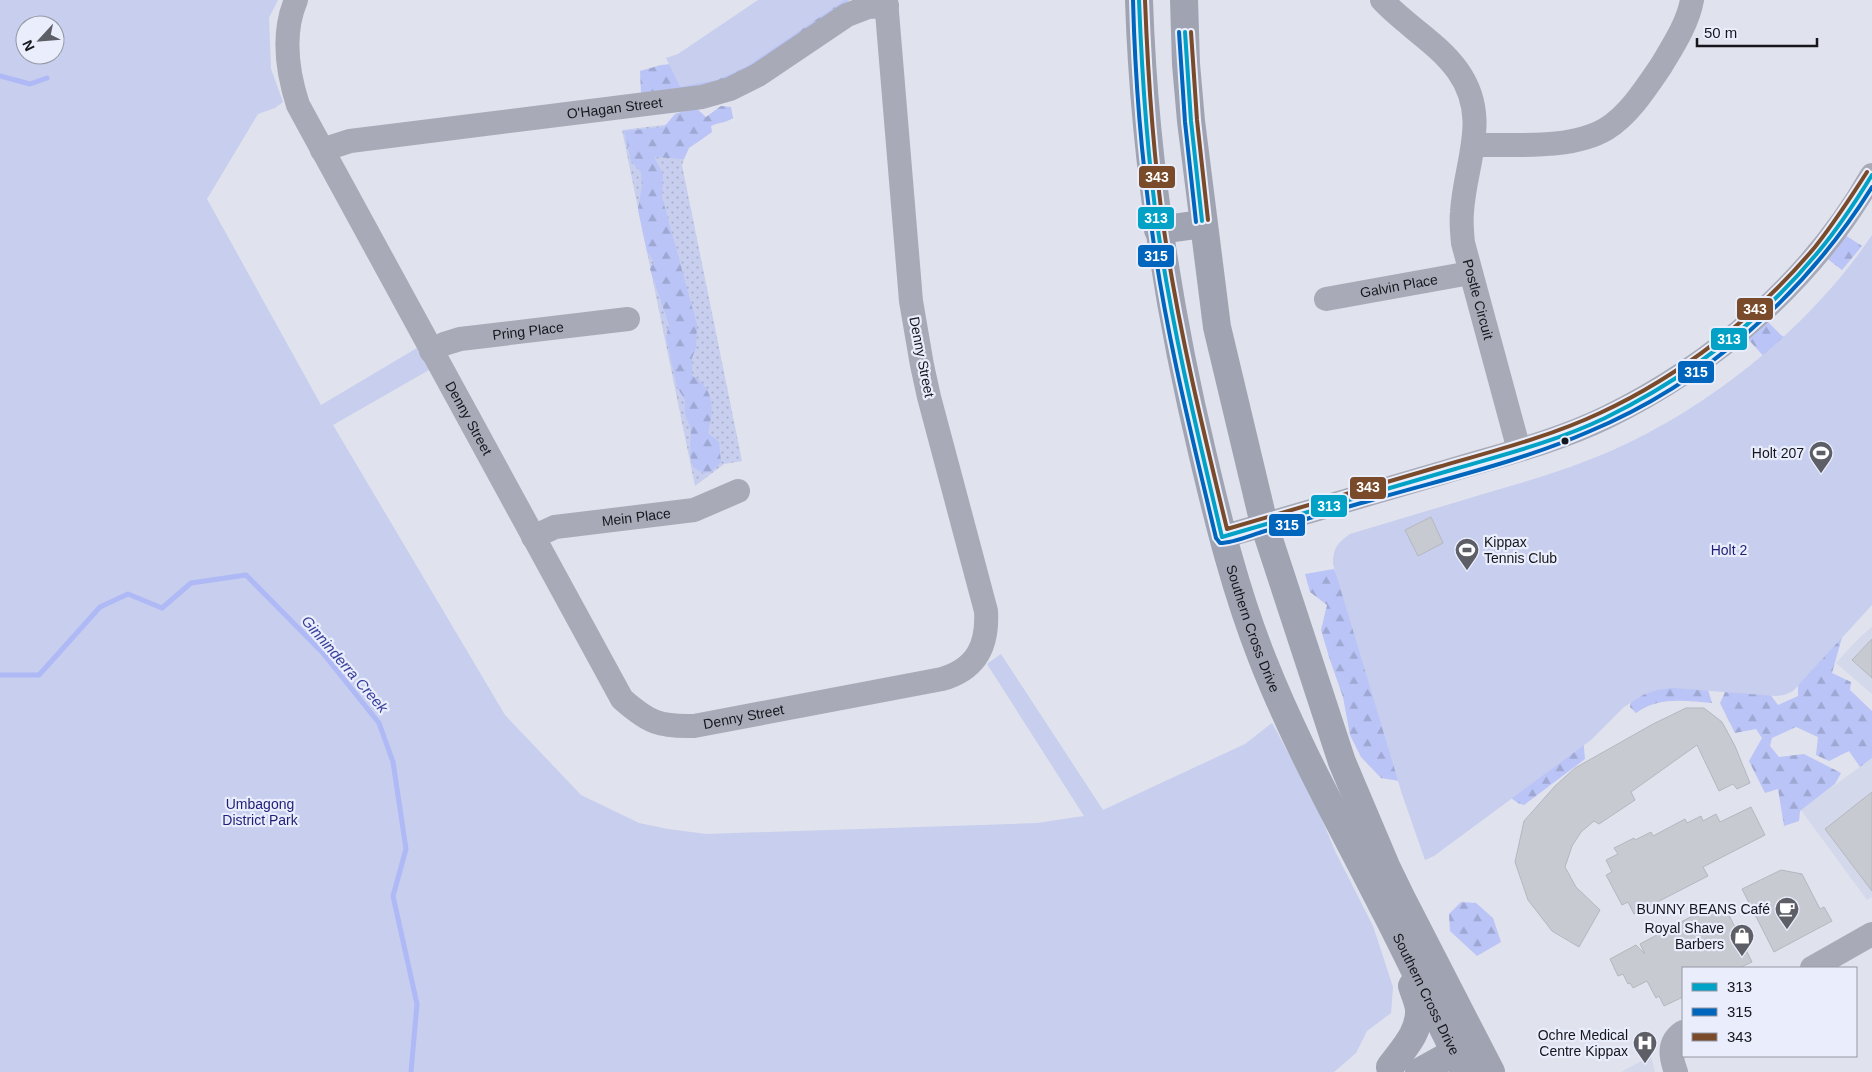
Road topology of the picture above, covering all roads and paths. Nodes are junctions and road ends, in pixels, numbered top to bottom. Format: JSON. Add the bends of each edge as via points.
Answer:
{"nodes":[{"id":1,"x":296,"y":0,"type":"edge"},
{"id":2,"x":1139,"y":0,"type":"edge"},
{"id":3,"x":1184,"y":0,"type":"edge"},
{"id":4,"x":1382,"y":0,"type":"edge"},
{"id":5,"x":1692,"y":0,"type":"edge"},
{"id":6,"x":887,"y":3,"type":"edge"},
{"id":7,"x":1474,"y":145,"type":"junction"},
{"id":8,"x":322,"y":150,"type":"junction"},
{"id":9,"x":1872,"y":175,"type":"edge"},
{"id":10,"x":1203,"y":224,"type":"junction"},
{"id":11,"x":1158,"y":230,"type":"junction"},
{"id":12,"x":1470,"y":273,"type":"junction"},
{"id":13,"x":1326,"y":299,"type":"dead end"},
{"id":14,"x":628,"y":319,"type":"dead end"},
{"id":15,"x":431,"y":351,"type":"junction"},
{"id":16,"x":1519,"y":450,"type":"junction"},
{"id":17,"x":738,"y":491,"type":"dead end"},
{"id":18,"x":1264,"y":524,"type":"junction"},
{"id":19,"x":1222,"y":536,"type":"junction"},
{"id":20,"x":533,"y":537,"type":"junction"},
{"id":21,"x":1376,"y":870,"type":"junction"},
{"id":22,"x":1394,"y":906,"type":"junction"},
{"id":23,"x":1870,"y":939,"type":"edge"},
{"id":24,"x":1814,"y":967,"type":"edge"},
{"id":25,"x":1682,"y":1033,"type":"edge"},
{"id":26,"x":1459,"y":1048,"type":"edge"},
{"id":27,"x":1386,"y":1070,"type":"edge"},
{"id":28,"x":1419,"y":1072,"type":"edge"},
{"id":29,"x":1491,"y":1072,"type":"edge"},
{"id":30,"x":1676,"y":1072,"type":"edge"}],
"edges":[{"from":1,"to":8,"type":"street","name":"Denny Street","via":[[289,23],[287,56],[292,89]]},
{"from":2,"to":11,"type":"main road","name":"Southern Cross Drive","via":[[1146,126]]},
{"from":3,"to":10,"type":"main road","name":"Southern Cross Drive","via":[[1188,83]]},
{"from":4,"to":7,"type":"street","name":"Postle Circuit","via":[[1458,70],[1472,102],[1476,123]]},
{"from":5,"to":7,"type":"street","via":[[1679,34],[1656,73],[1626,112],[1607,128],[1569,142]]},
{"from":6,"to":8,"type":"street","name":"O'Hagan Street","via":[[847,15],[730,90],[702,97],[350,141]]},
{"from":6,"to":20,"type":"street","name":"Denny Street","via":[[911,301],[929,397],[986,611],[987,629],[979,655],[967,668],[942,679],[694,726],[660,724],[639,714],[622,699]]},
{"from":7,"to":12,"type":"street","name":"Postle Circuit","via":[[1462,212],[1463,243]]},
{"from":8,"to":15,"type":"street","name":"Denny Street"},
{"from":9,"to":16,"type":"street","via":[[1819,253],[1760,314],[1725,344],[1624,408]]},
{"from":10,"to":11,"type":"main road"},
{"from":10,"to":18,"type":"main road","name":"Southern Cross Drive","via":[[1217,327]]},
{"from":11,"to":19,"type":"main road","name":"Southern Cross Drive","via":[[1193,415]]},
{"from":12,"to":13,"type":"street","name":"Galvin Place"},
{"from":12,"to":16,"type":"street","name":"Postle Circuit"},
{"from":14,"to":15,"type":"street","name":"Pring Place","via":[[460,339]]},
{"from":15,"to":20,"type":"street","name":"Denny Street"},
{"from":16,"to":18,"type":"street"},
{"from":17,"to":20,"type":"street","name":"Mein Place","via":[[694,510],[555,527]]},
{"from":18,"to":19,"type":"street"},
{"from":18,"to":21,"type":"main road","name":"Southern Cross Drive"},
{"from":19,"to":21,"type":"main road","name":"Southern Cross Drive","via":[[1261,657],[1292,729]]},
{"from":21,"to":22,"type":"main road","name":"Southern Cross Drive"},
{"from":22,"to":26,"type":"main road","name":"Southern Cross Drive"},
{"from":22,"to":27,"type":"main road","via":[[1419,1007],[1412,1038]]},
{"from":23,"to":24,"type":"street"},
{"from":25,"to":30,"type":"street","via":[[1676,1037],[1670,1055]]},
{"from":26,"to":27,"type":"main road"},
{"from":26,"to":28,"type":"main road"},
{"from":26,"to":29,"type":"main road","name":"Southern Cross Drive"}]}
